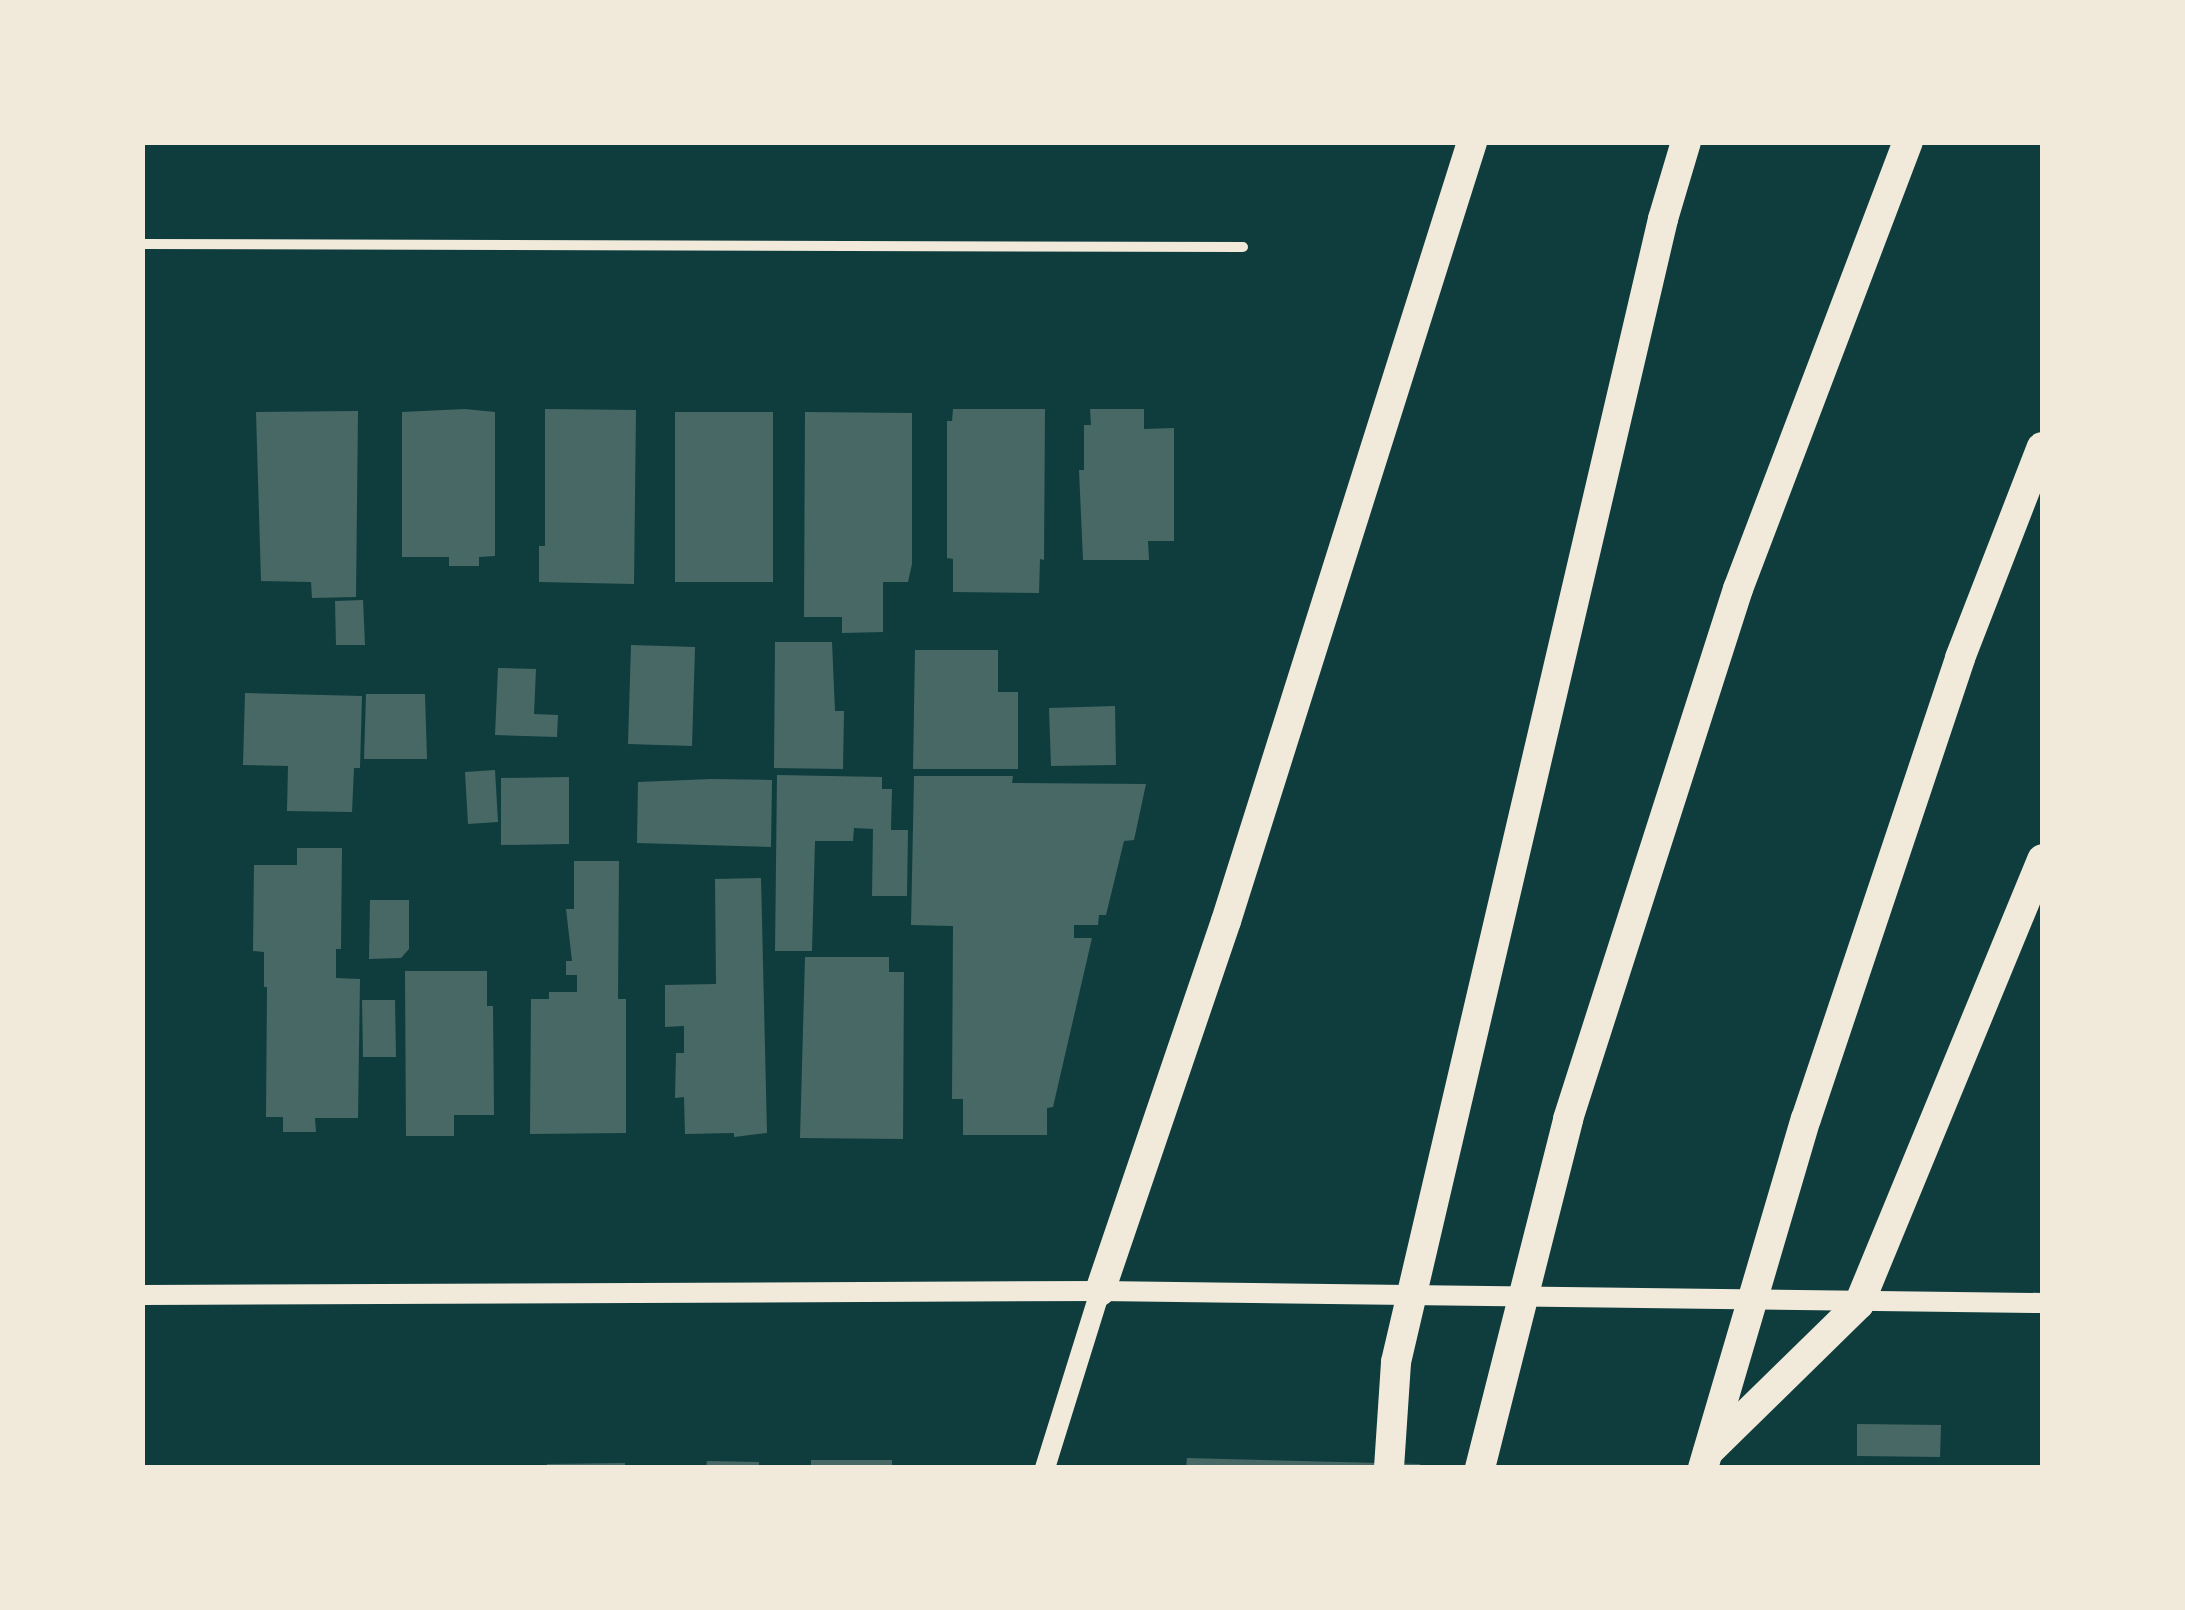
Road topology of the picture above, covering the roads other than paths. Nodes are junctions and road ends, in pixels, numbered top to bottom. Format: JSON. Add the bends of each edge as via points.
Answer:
{"nodes":[{"id":1,"x":1472,"y":142,"type":"edge"},
{"id":2,"x":1686,"y":142,"type":"edge"},
{"id":3,"x":1908,"y":142,"type":"edge"},
{"id":4,"x":142,"y":244,"type":"edge"},
{"id":5,"x":1243,"y":247,"type":"dead end"},
{"id":6,"x":2042,"y":448,"type":"edge"},
{"id":7,"x":2042,"y":860,"type":"edge"},
{"id":8,"x":1100,"y":1291,"type":"junction"},
{"id":9,"x":142,"y":1295,"type":"edge"},
{"id":10,"x":2042,"y":1303,"type":"edge"},
{"id":11,"x":1705,"y":1460,"type":"edge"},
{"id":12,"x":1045,"y":1468,"type":"edge"},
{"id":13,"x":1389,"y":1468,"type":"edge"},
{"id":14,"x":1480,"y":1468,"type":"edge"}],
"edges":[{"from":1,"to":8,"type":"highway","via":[[1226,920]]},
{"from":2,"to":13,"type":"highway","via":[[1662,219],[1396,1362]]},
{"from":3,"to":14,"type":"highway","via":[[1738,589],[1568,1119]]},
{"from":4,"to":5,"type":"street"},
{"from":6,"to":11,"type":"highway","via":[[1960,658],[1806,1119]]},
{"from":7,"to":11,"type":"highway","via":[[1859,1304]]},
{"from":8,"to":9,"type":"main road"},
{"from":8,"to":10,"type":"main road"},
{"from":8,"to":12,"type":"main road"}]}
